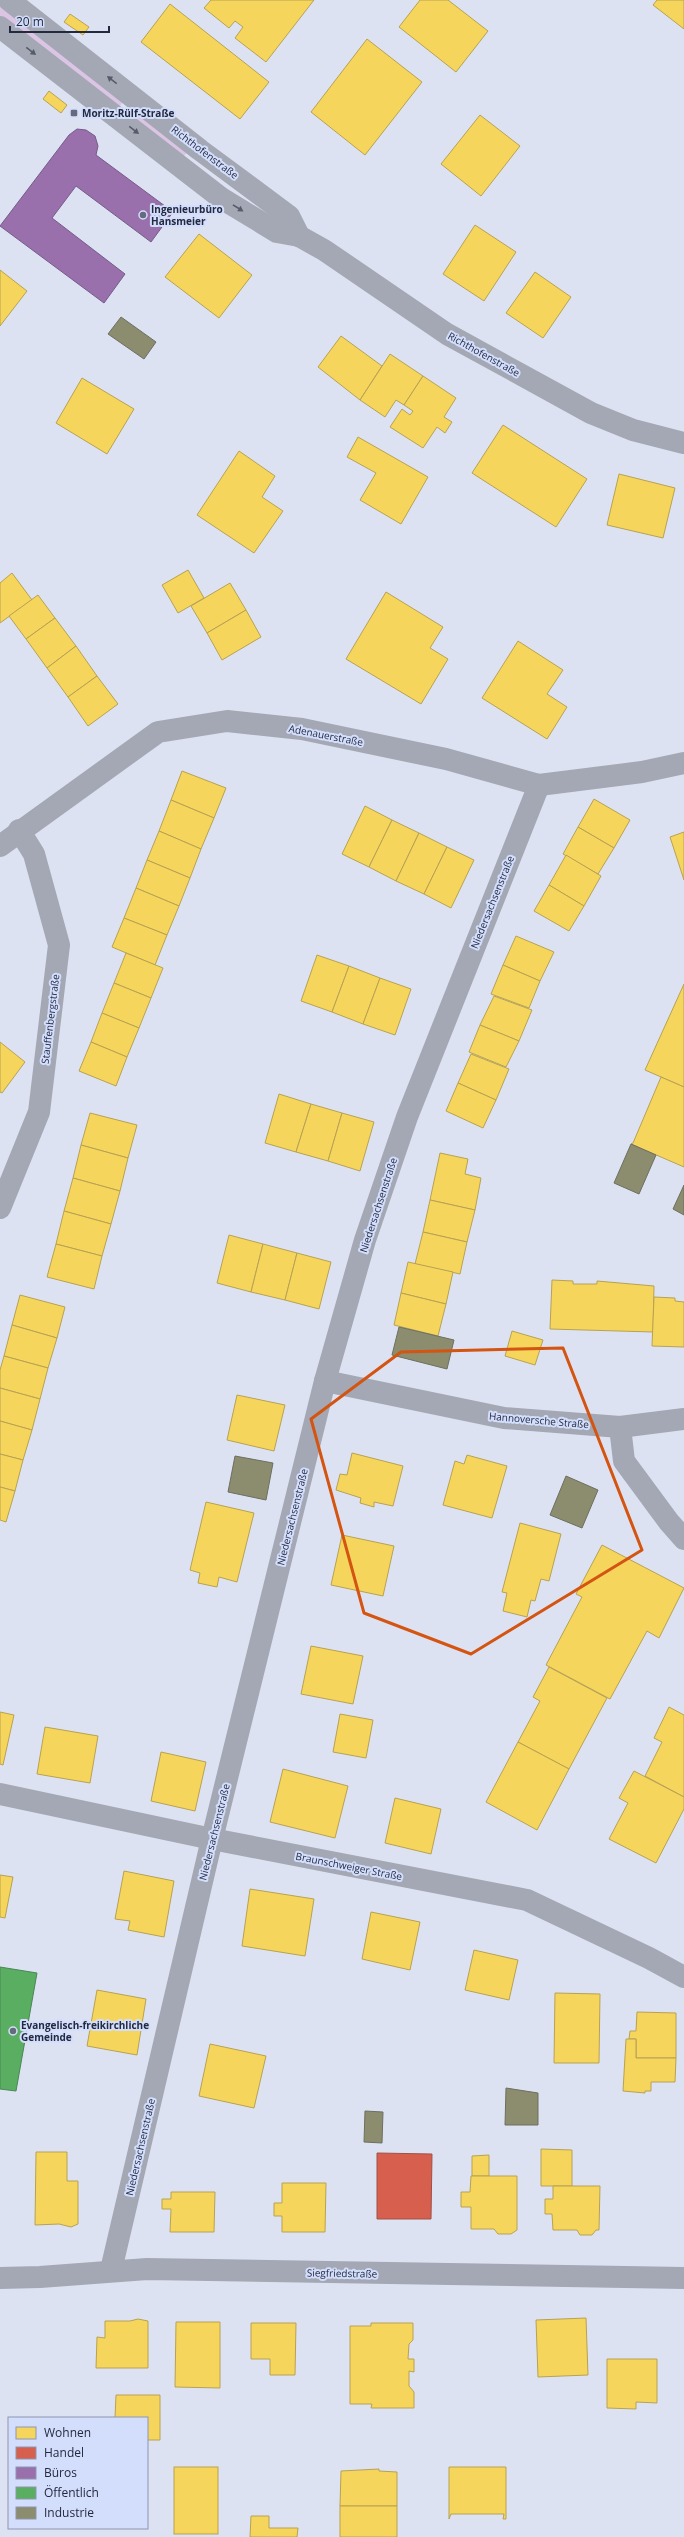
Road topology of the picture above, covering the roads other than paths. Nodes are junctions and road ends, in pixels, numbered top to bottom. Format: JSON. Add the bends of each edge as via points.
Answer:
{"nodes":[{"id":1,"x":9,"y":0,"type":"edge"},
{"id":2,"x":0,"y":27,"type":"edge"},
{"id":3,"x":299,"y":236,"type":"junction"},
{"id":4,"x":684,"y":443,"type":"edge"},
{"id":5,"x":684,"y":763,"type":"edge"},
{"id":6,"x":539,"y":785,"type":"junction"},
{"id":7,"x":19,"y":830,"type":"junction"},
{"id":8,"x":0,"y":846,"type":"edge"},
{"id":9,"x":0,"y":1208,"type":"edge"},
{"id":10,"x":325,"y":1381,"type":"junction"},
{"id":11,"x":684,"y":1418,"type":"edge"},
{"id":12,"x":620,"y":1427,"type":"junction"},
{"id":13,"x":684,"y":1539,"type":"edge"},
{"id":14,"x":0,"y":1794,"type":"edge"},
{"id":15,"x":212,"y":1839,"type":"junction"},
{"id":16,"x":684,"y":1977,"type":"edge"},
{"id":17,"x":111,"y":2270,"type":"junction"},
{"id":18,"x":0,"y":2278,"type":"edge"},
{"id":19,"x":684,"y":2278,"type":"edge"}],
"edges":[{"from":3,"to":1,"type":"street","name":"Richthofenstraße","one_way":true,"via":[[290,216],[200,150]]},
{"from":2,"to":3,"type":"street","name":"Richthofenstraße","one_way":true,"via":[[221,198],[277,232]]},
{"from":3,"to":4,"type":"street","name":"Richthofenstraße","via":[[324,250],[447,334],[591,413],[634,430]]},
{"from":5,"to":6,"type":"street","name":"Adenauerstraße","via":[[642,772]]},
{"from":6,"to":7,"type":"street","name":"Adenauerstraße","via":[[446,759],[302,729],[228,721],[158,732]]},
{"from":6,"to":10,"type":"street","name":"Niedersachsenstraße","via":[[407,1117],[365,1240]]},
{"from":7,"to":8,"type":"street","name":"Adenauerstraße"},
{"from":7,"to":9,"type":"street","name":"Stauffenbergstraße","via":[[34,854],[59,945],[39,1112]]},
{"from":10,"to":12,"type":"street","name":"Hannoversche Straße","via":[[504,1418]]},
{"from":10,"to":15,"type":"street","name":"Niedersachsenstraße"},
{"from":11,"to":12,"type":"street","name":"Hannoversche Straße"},
{"from":12,"to":13,"type":"street","via":[[624,1461]]},
{"from":14,"to":15,"type":"street","name":"Braunschweiger Straße"},
{"from":15,"to":16,"type":"street","name":"Braunschweiger Straße","via":[[527,1900]]},
{"from":15,"to":17,"type":"street","name":"Niedersachsenstraße"},
{"from":17,"to":18,"type":"street","name":"Siegfriedstraße"},
{"from":17,"to":19,"type":"street","name":"Siegfriedstraße"}]}
